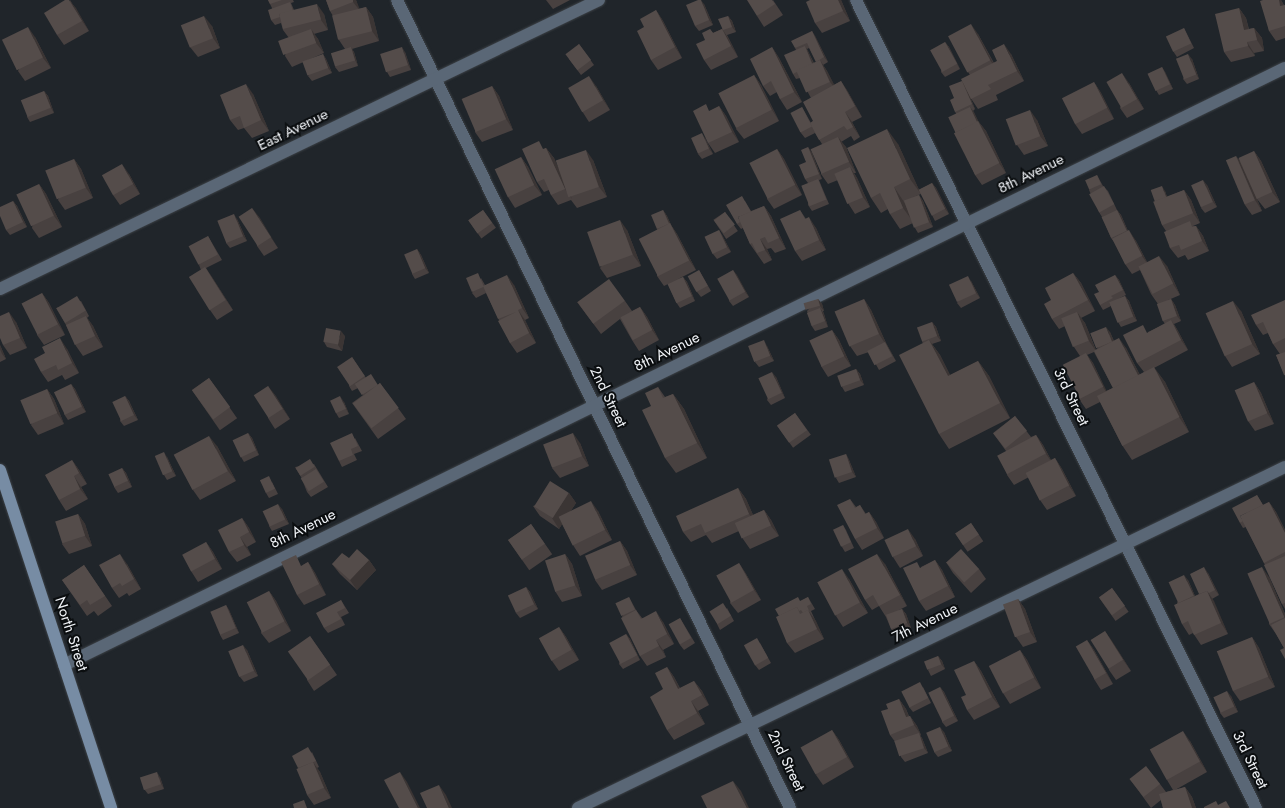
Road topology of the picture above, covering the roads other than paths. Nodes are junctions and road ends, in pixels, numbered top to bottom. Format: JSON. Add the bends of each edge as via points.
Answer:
{"nodes":[{"id":1,"x":397,"y":0,"type":"edge"},
{"id":2,"x":599,"y":0,"type":"edge"},
{"id":3,"x":856,"y":0,"type":"edge"},
{"id":4,"x":1285,"y":68,"type":"edge"},
{"id":5,"x":436,"y":79,"type":"junction"},
{"id":6,"x":967,"y":223,"type":"junction"},
{"id":7,"x":0,"y":289,"type":"edge"},
{"id":8,"x":594,"y":405,"type":"junction"},
{"id":9,"x":1285,"y":467,"type":"edge"},
{"id":10,"x":0,"y":470,"type":"edge"},
{"id":11,"x":1125,"y":544,"type":"junction"},
{"id":12,"x":64,"y":664,"type":"junction"},
{"id":13,"x":750,"y":725,"type":"junction"},
{"id":14,"x":111,"y":808,"type":"edge"},
{"id":15,"x":578,"y":808,"type":"edge"},
{"id":16,"x":790,"y":808,"type":"edge"},
{"id":17,"x":1256,"y":808,"type":"edge"}],
"edges":[{"from":1,"to":5,"type":"street","name":"2nd Street"},
{"from":2,"to":5,"type":"street","name":"East Avenue"},
{"from":3,"to":6,"type":"street","name":"3rd Street"},
{"from":4,"to":6,"type":"street","name":"8th Avenue"},
{"from":5,"to":7,"type":"street","name":"East Avenue"},
{"from":5,"to":8,"type":"street","name":"2nd Street"},
{"from":6,"to":8,"type":"street","name":"8th Avenue"},
{"from":6,"to":11,"type":"street","name":"3rd Street"},
{"from":8,"to":12,"type":"street","name":"8th Avenue"},
{"from":8,"to":13,"type":"street","name":"2nd Street"},
{"from":9,"to":11,"type":"street","name":"7th Avenue"},
{"from":10,"to":12,"type":"street","name":"North Street"},
{"from":11,"to":13,"type":"street","name":"7th Avenue"},
{"from":11,"to":17,"type":"street","name":"3rd Street"},
{"from":12,"to":14,"type":"street","name":"North Street"},
{"from":13,"to":15,"type":"street","name":"7th Avenue"},
{"from":13,"to":16,"type":"street","name":"2nd Street"}]}
